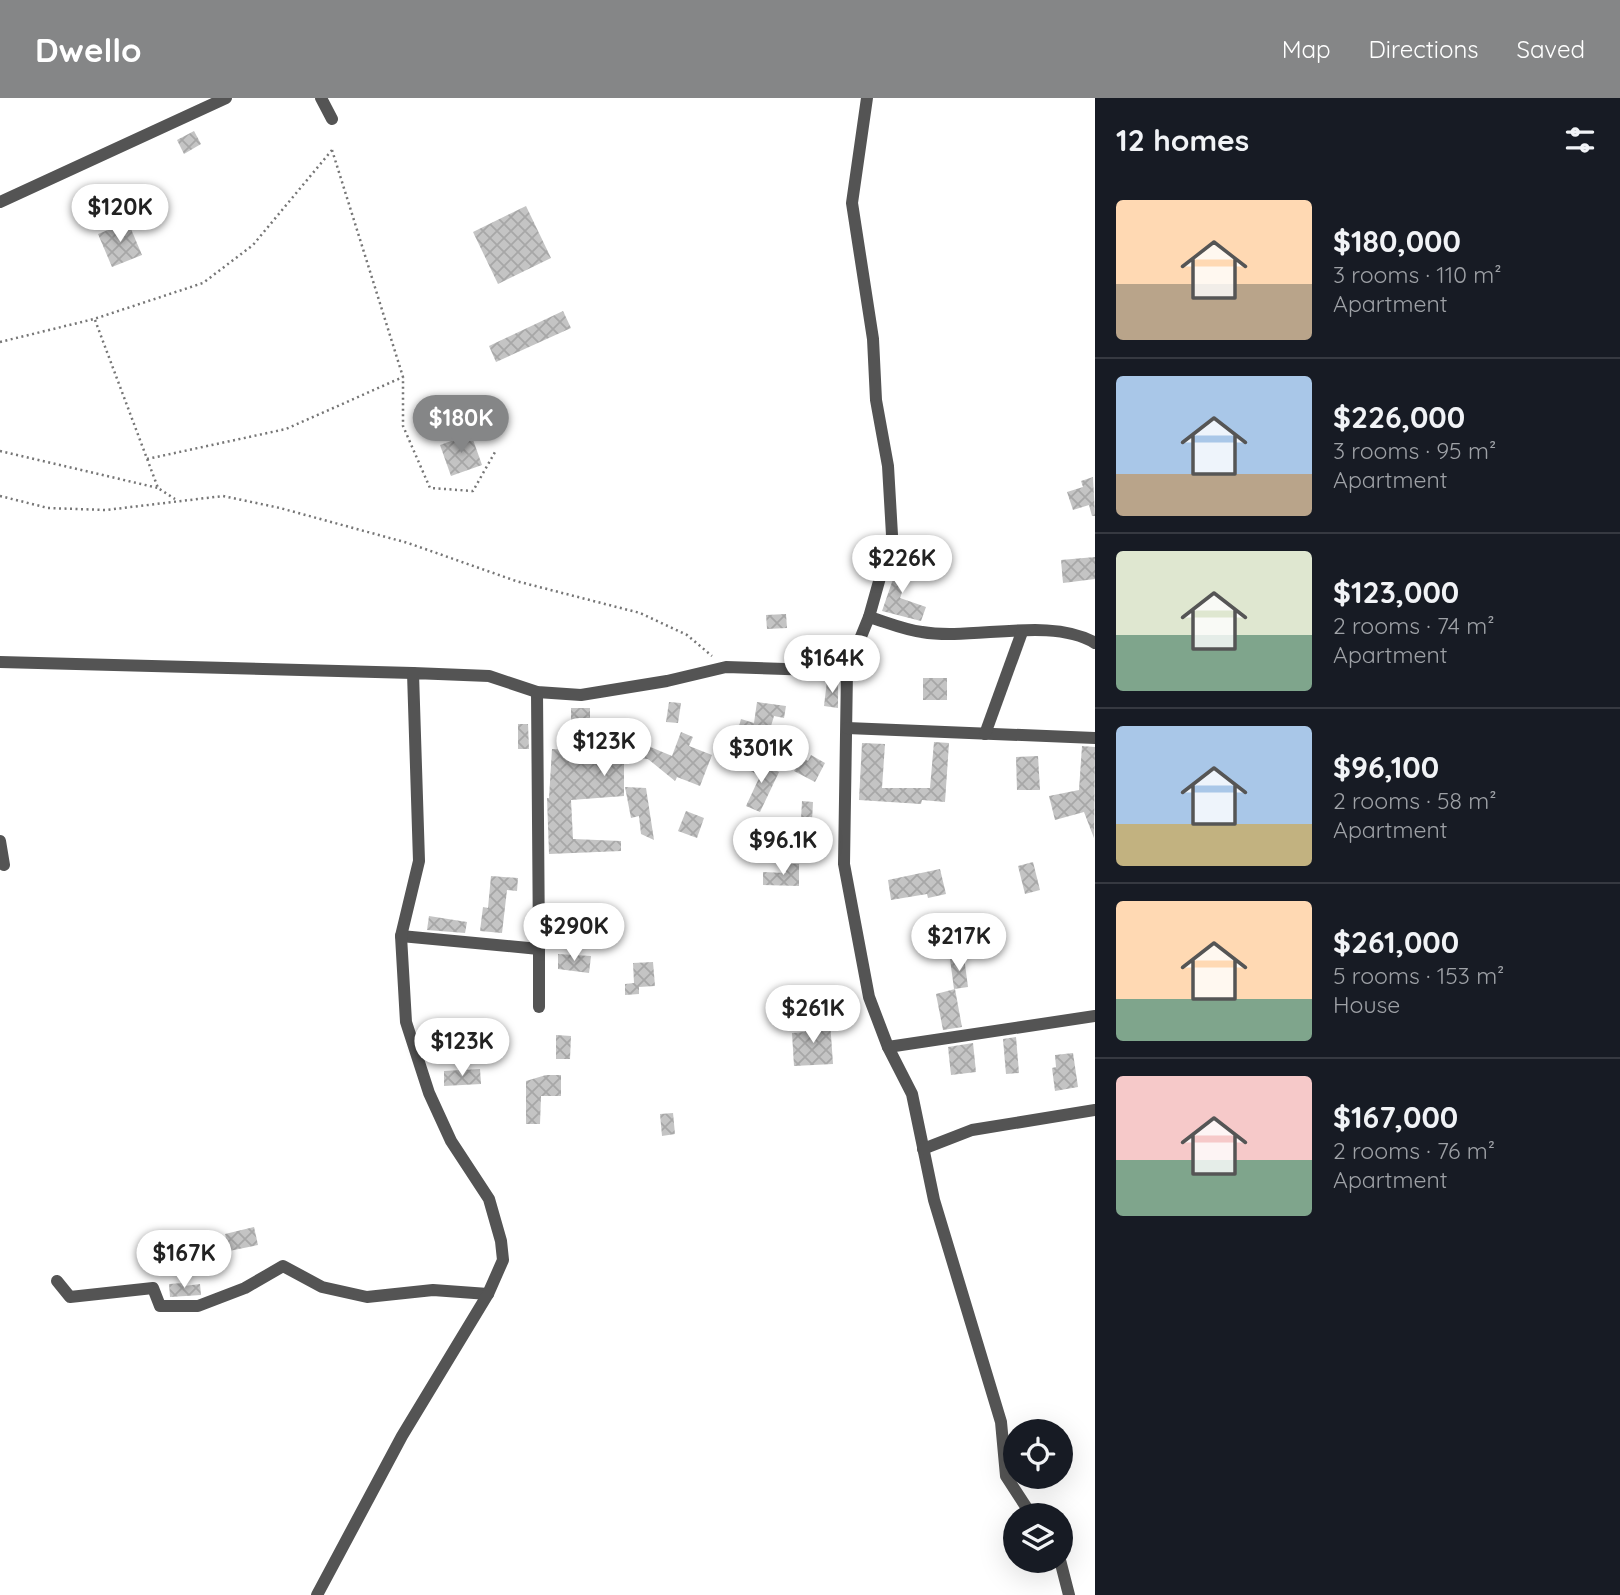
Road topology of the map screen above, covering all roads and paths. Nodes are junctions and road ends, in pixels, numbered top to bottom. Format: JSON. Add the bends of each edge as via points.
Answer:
{"nodes":[{"id":1,"x":226,"y":98,"type":"edge"},
{"id":2,"x":321,"y":98,"type":"edge"},
{"id":3,"x":867,"y":98,"type":"edge"},
{"id":4,"x":332,"y":119,"type":"dead end"},
{"id":5,"x":0,"y":202,"type":"edge"},
{"id":6,"x":94,"y":319,"type":"junction"},
{"id":7,"x":0,"y":342,"type":"edge"},
{"id":8,"x":403,"y":377,"type":"junction"},
{"id":9,"x":0,"y":451,"type":"edge"},
{"id":10,"x":495,"y":452,"type":"dead end"},
{"id":11,"x":147,"y":458,"type":"junction"},
{"id":12,"x":158,"y":488,"type":"junction"},
{"id":13,"x":0,"y":496,"type":"edge"},
{"id":14,"x":175,"y":499,"type":"junction"},
{"id":15,"x":869,"y":617,"type":"junction"},
{"id":16,"x":1022,"y":632,"type":"junction"},
{"id":17,"x":1095,"y":643,"type":"edge"},
{"id":18,"x":0,"y":662,"type":"edge"},
{"id":19,"x":726,"y":667,"type":"junction"},
{"id":20,"x":847,"y":671,"type":"junction"},
{"id":21,"x":413,"y":674,"type":"junction"},
{"id":22,"x":537,"y":692,"type":"junction"},
{"id":23,"x":847,"y":728,"type":"junction"},
{"id":24,"x":985,"y":734,"type":"junction"},
{"id":25,"x":1095,"y":738,"type":"edge"},
{"id":26,"x":0,"y":841,"type":"edge"},
{"id":27,"x":4,"y":865,"type":"dead end"},
{"id":28,"x":401,"y":936,"type":"junction"},
{"id":29,"x":538,"y":949,"type":"junction"},
{"id":30,"x":539,"y":1007,"type":"dead end"},
{"id":31,"x":1095,"y":1016,"type":"edge"},
{"id":32,"x":888,"y":1047,"type":"junction"},
{"id":33,"x":1095,"y":1110,"type":"edge"},
{"id":34,"x":923,"y":1149,"type":"junction"},
{"id":35,"x":57,"y":1281,"type":"dead end"},
{"id":36,"x":488,"y":1294,"type":"junction"},
{"id":37,"x":1024,"y":1503,"type":"edge"},
{"id":38,"x":1063,"y":1573,"type":"edge"},
{"id":39,"x":317,"y":1595,"type":"edge"},
{"id":40,"x":1069,"y":1595,"type":"edge"}],
"edges":[{"from":1,"to":5,"type":"street"},
{"from":2,"to":4,"type":"street"},
{"from":3,"to":15,"type":"street","via":[[852,203],[873,340],[892,535]]},
{"from":6,"to":7,"type":"path"},
{"from":6,"to":8,"type":"path","via":[[203,283],[253,244],[332,150]]},
{"from":6,"to":11,"type":"path"},
{"from":8,"to":10,"type":"path","via":[[403,426],[430,488],[473,491]]},
{"from":8,"to":11,"type":"path","via":[[286,429]]},
{"from":9,"to":12,"type":"path"},
{"from":11,"to":12,"type":"path"},
{"from":12,"to":14,"type":"path"},
{"from":13,"to":14,"type":"path","via":[[48,508],[106,510]]},
{"from":14,"to":19,"type":"path","via":[[223,496],[280,508],[408,543],[516,581],[640,613],[687,635]]},
{"from":15,"to":16,"type":"street","via":[[922,633]]},
{"from":15,"to":20,"type":"street"},
{"from":16,"to":17,"type":"street","via":[[1052,632]]},
{"from":16,"to":24,"type":"street"},
{"from":18,"to":21,"type":"street"},
{"from":19,"to":20,"type":"street"},
{"from":19,"to":22,"type":"street","via":[[581,695]]},
{"from":20,"to":23,"type":"street"},
{"from":21,"to":22,"type":"street","via":[[489,676]]},
{"from":21,"to":28,"type":"street","via":[[419,861]]},
{"from":22,"to":29,"type":"street"},
{"from":23,"to":24,"type":"street"},
{"from":23,"to":32,"type":"street","via":[[844,864],[869,997]]},
{"from":24,"to":25,"type":"street"},
{"from":26,"to":27,"type":"street"},
{"from":28,"to":29,"type":"street"},
{"from":28,"to":36,"type":"street","via":[[406,1022],[429,1093],[452,1141],[489,1199],[501,1241],[503,1260]]},
{"from":29,"to":30,"type":"street"},
{"from":31,"to":32,"type":"street"},
{"from":32,"to":34,"type":"street","via":[[912,1094]]},
{"from":33,"to":34,"type":"street","via":[[972,1130]]},
{"from":34,"to":37,"type":"street","via":[[1001,1422],[1006,1476]]},
{"from":35,"to":36,"type":"street","via":[[70,1297],[153,1288],[160,1306],[198,1306],[245,1288],[283,1266],[322,1287],[367,1297],[433,1290]]},
{"from":36,"to":39,"type":"street","via":[[402,1436]]},
{"from":38,"to":40,"type":"street"}]}
